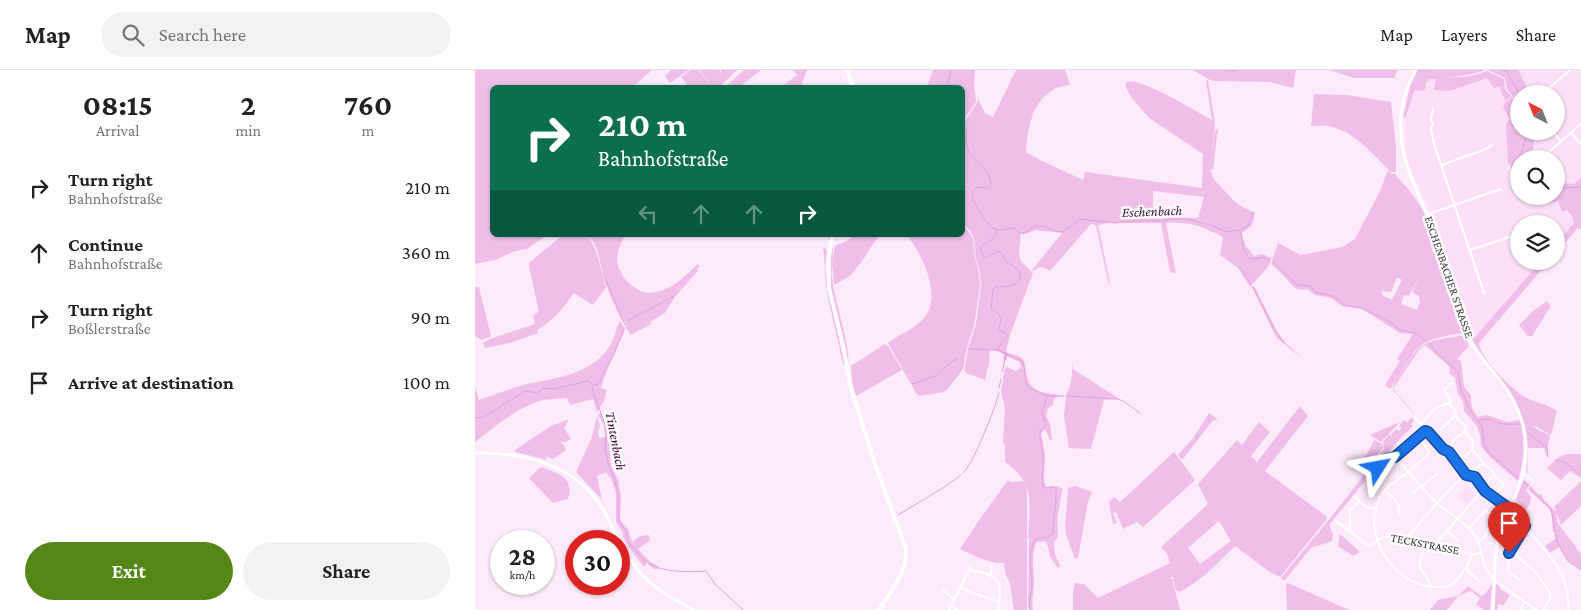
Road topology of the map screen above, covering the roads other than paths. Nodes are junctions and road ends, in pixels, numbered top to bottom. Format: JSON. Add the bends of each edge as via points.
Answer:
{"nodes":[{"id":1,"x":847,"y":70,"type":"edge"},
{"id":2,"x":1416,"y":70,"type":"edge"},
{"id":3,"x":1570,"y":70,"type":"edge"},
{"id":4,"x":852,"y":85,"type":"edge"},
{"id":5,"x":1552,"y":85,"type":"edge"},
{"id":6,"x":1433,"y":109,"type":"dead end"},
{"id":7,"x":1581,"y":124,"type":"edge"},
{"id":8,"x":1571,"y":133,"type":"junction"},
{"id":9,"x":1561,"y":142,"type":"joint"},
{"id":10,"x":1492,"y":144,"type":"dead end"},
{"id":11,"x":1581,"y":144,"type":"edge"},
{"id":12,"x":1552,"y":150,"type":"edge"},
{"id":13,"x":1442,"y":165,"type":"junction"},
{"id":14,"x":1501,"y":189,"type":"dead end"},
{"id":15,"x":1455,"y":206,"type":"junction"},
{"id":16,"x":1428,"y":214,"type":"junction"},
{"id":17,"x":832,"y":237,"type":"edge"},
{"id":18,"x":1510,"y":237,"type":"edge"},
{"id":19,"x":1470,"y":250,"type":"junction"},
{"id":20,"x":1483,"y":293,"type":"dead end"},
{"id":21,"x":1452,"y":383,"type":"dead end"},
{"id":22,"x":1450,"y":404,"type":"junction"},
{"id":23,"x":1456,"y":415,"type":"junction"},
{"id":24,"x":1415,"y":418,"type":"dead end"},
{"id":25,"x":1421,"y":424,"type":"junction"},
{"id":26,"x":1424,"y":429,"type":"junction"},
{"id":27,"x":1441,"y":429,"type":"dead end"},
{"id":28,"x":1465,"y":431,"type":"junction"},
{"id":29,"x":1418,"y":437,"type":"junction"},
{"id":30,"x":1472,"y":450,"type":"junction"},
{"id":31,"x":475,"y":452,"type":"edge"},
{"id":32,"x":1449,"y":452,"type":"junction"},
{"id":33,"x":1395,"y":457,"type":"junction"},
{"id":34,"x":1462,"y":458,"type":"dead end"},
{"id":35,"x":1483,"y":464,"type":"junction"},
{"id":36,"x":1408,"y":471,"type":"junction"},
{"id":37,"x":1373,"y":473,"type":"dead end"},
{"id":38,"x":1437,"y":474,"type":"dead end"},
{"id":39,"x":1523,"y":474,"type":"junction"},
{"id":40,"x":1466,"y":475,"type":"junction"},
{"id":41,"x":1472,"y":475,"type":"junction"},
{"id":42,"x":1495,"y":476,"type":"junction"},
{"id":43,"x":1487,"y":481,"type":"dead end"},
{"id":44,"x":1533,"y":482,"type":"dead end"},
{"id":45,"x":1421,"y":486,"type":"junction"},
{"id":46,"x":1483,"y":489,"type":"junction"},
{"id":47,"x":1384,"y":492,"type":"junction"},
{"id":48,"x":1413,"y":493,"type":"dead end"},
{"id":49,"x":1493,"y":496,"type":"junction"},
{"id":50,"x":1355,"y":497,"type":"dead end"},
{"id":51,"x":1359,"y":502,"type":"junction"},
{"id":52,"x":1437,"y":503,"type":"junction"},
{"id":53,"x":1512,"y":505,"type":"junction"},
{"id":54,"x":1507,"y":507,"type":"junction"},
{"id":55,"x":1377,"y":509,"type":"junction"},
{"id":56,"x":1508,"y":512,"type":"junction"},
{"id":57,"x":1513,"y":512,"type":"junction"},
{"id":58,"x":1399,"y":514,"type":"dead end"},
{"id":59,"x":1457,"y":519,"type":"junction"},
{"id":60,"x":1335,"y":520,"type":"dead end"},
{"id":61,"x":1525,"y":526,"type":"junction"},
{"id":62,"x":1469,"y":528,"type":"junction"},
{"id":63,"x":1350,"y":530,"type":"junction"},
{"id":64,"x":1447,"y":531,"type":"junction"},
{"id":65,"x":1405,"y":540,"type":"junction"},
{"id":66,"x":1458,"y":540,"type":"dead end"},
{"id":67,"x":1378,"y":541,"type":"junction"},
{"id":68,"x":1479,"y":542,"type":"junction"},
{"id":69,"x":1424,"y":547,"type":"junction"},
{"id":70,"x":1432,"y":548,"type":"junction"},
{"id":71,"x":1510,"y":549,"type":"junction"},
{"id":72,"x":1481,"y":553,"type":"junction"},
{"id":73,"x":1473,"y":554,"type":"junction"},
{"id":74,"x":992,"y":564,"type":"dead end"},
{"id":75,"x":1465,"y":568,"type":"junction"},
{"id":76,"x":991,"y":574,"type":"junction"},
{"id":77,"x":1519,"y":579,"type":"dead end"},
{"id":78,"x":1479,"y":581,"type":"dead end"},
{"id":79,"x":961,"y":587,"type":"junction"},
{"id":80,"x":1430,"y":587,"type":"junction"},
{"id":81,"x":943,"y":590,"type":"dead end"},
{"id":82,"x":954,"y":599,"type":"junction"},
{"id":83,"x":999,"y":602,"type":"junction"},
{"id":84,"x":1525,"y":602,"type":"junction"},
{"id":85,"x":951,"y":606,"type":"junction"},
{"id":86,"x":694,"y":610,"type":"edge"},
{"id":87,"x":879,"y":610,"type":"edge"},
{"id":88,"x":949,"y":610,"type":"edge"},
{"id":89,"x":958,"y":610,"type":"edge"},
{"id":90,"x":998,"y":610,"type":"edge"},
{"id":91,"x":1493,"y":610,"type":"edge"},
{"id":92,"x":1520,"y":610,"type":"edge"},
{"id":93,"x":1536,"y":610,"type":"edge"},
{"id":94,"x":1544,"y":610,"type":"edge"},
{"id":95,"x":1568,"y":610,"type":"edge"}],
"edges":[{"from":1,"to":4,"type":"main road"},
{"from":2,"to":16,"type":"street","name":"ESCHENBACHER STRASSE","via":[[1402,106],[1401,144],[1407,168]]},
{"from":3,"to":5,"type":"street"},
{"from":6,"to":13,"type":"street","via":[[1431,128]]},
{"from":7,"to":8,"type":"street"},
{"from":8,"to":9,"type":"street"},
{"from":8,"to":11,"type":"street"},
{"from":9,"to":12,"type":"street"},
{"from":10,"to":13,"type":"street"},
{"from":13,"to":15,"type":"street"},
{"from":14,"to":15,"type":"street"},
{"from":15,"to":16,"type":"street"},
{"from":15,"to":19,"type":"street"},
{"from":16,"to":39,"type":"street","name":"ESCHENBACHER STRASSE","via":[[1467,333],[1509,392],[1521,418],[1526,442]]},
{"from":17,"to":87,"type":"main road","via":[[829,288],[850,385],[906,550],[900,576]]},
{"from":18,"to":19,"type":"street"},
{"from":19,"to":20,"type":"street"},
{"from":21,"to":22,"type":"street","via":[[1444,390]]},
{"from":22,"to":23,"type":"street","via":[[1457,410]]},
{"from":22,"to":25,"type":"street","via":[[1434,409]]},
{"from":23,"to":27,"type":"street"},
{"from":23,"to":28,"type":"street","via":[[1466,427]]},
{"from":24,"to":25,"type":"street"},
{"from":25,"to":26,"type":"street"},
{"from":26,"to":29,"type":"street"},
{"from":26,"to":32,"type":"street"},
{"from":28,"to":30,"type":"street","via":[[1473,441]]},
{"from":28,"to":32,"type":"street","via":[[1453,441]]},
{"from":29,"to":33,"type":"street"},
{"from":29,"to":36,"type":"street","via":[[1429,454]]},
{"from":30,"to":34,"type":"street"},
{"from":30,"to":35,"type":"street"},
{"from":31,"to":86,"type":"street","via":[[524,457],[553,466],[573,477],[601,506],[628,556],[643,576],[660,591]]},
{"from":32,"to":40,"type":"street"},
{"from":33,"to":36,"type":"street"},
{"from":33,"to":37,"type":"street","via":[[1385,460]]},
{"from":35,"to":41,"type":"street"},
{"from":35,"to":42,"type":"street"},
{"from":36,"to":45,"type":"street"},
{"from":36,"to":47,"type":"street"},
{"from":38,"to":45,"type":"street"},
{"from":39,"to":44,"type":"street"},
{"from":39,"to":53,"type":"street","name":"ESCHENBACHER STRASSE"},
{"from":40,"to":41,"type":"street"},
{"from":40,"to":52,"type":"street"},
{"from":41,"to":46,"type":"street"},
{"from":42,"to":43,"type":"street"},
{"from":42,"to":49,"type":"street","via":[[1503,485]]},
{"from":45,"to":48,"type":"street"},
{"from":45,"to":52,"type":"street"},
{"from":46,"to":49,"type":"street"},
{"from":46,"to":59,"type":"street"},
{"from":47,"to":55,"type":"street"},
{"from":47,"to":58,"type":"street","via":[[1398,503]]},
{"from":49,"to":54,"type":"street"},
{"from":50,"to":51,"type":"street"},
{"from":51,"to":55,"type":"street"},
{"from":51,"to":63,"type":"street","via":[[1351,510]]},
{"from":52,"to":59,"type":"street"},
{"from":52,"to":65,"type":"street"},
{"from":53,"to":54,"type":"street"},
{"from":53,"to":57,"type":"street","via":[[1515,507]]},
{"from":54,"to":56,"type":"street"},
{"from":55,"to":67,"type":"street","via":[[1374,528]]},
{"from":56,"to":57,"type":"street"},
{"from":56,"to":91,"type":"street","via":[[1497,540]]},
{"from":57,"to":61,"type":"street"},
{"from":59,"to":62,"type":"street"},
{"from":59,"to":64,"type":"street"},
{"from":60,"to":63,"type":"street"},
{"from":61,"to":71,"type":"street"},
{"from":61,"to":95,"type":"street","via":[[1559,568],[1566,585]]},
{"from":62,"to":68,"type":"street"},
{"from":62,"to":68,"type":"street","via":[[1486,510],[1491,515],[1486,535]]},
{"from":63,"to":67,"type":"street","via":[[1369,546]]},
{"from":64,"to":66,"type":"street"},
{"from":64,"to":70,"type":"street"},
{"from":65,"to":67,"type":"street","name":"TECKSTRASSE","via":[[1390,536]]},
{"from":65,"to":69,"type":"street","name":"TECKSTRASSE"},
{"from":67,"to":80,"type":"street","via":[[1394,570],[1411,581]]},
{"from":68,"to":72,"type":"street"},
{"from":69,"to":70,"type":"street","name":"TECKSTRASSE"},
{"from":69,"to":80,"type":"street","via":[[1419,566]]},
{"from":70,"to":73,"type":"street","name":"TECKSTRASSE"},
{"from":71,"to":77,"type":"street","via":[[1508,572]]},
{"from":71,"to":94,"type":"street","via":[[1550,593]]},
{"from":72,"to":73,"type":"street","name":"TECKSTRASSE"},
{"from":72,"to":84,"type":"street","via":[[1489,574]]},
{"from":73,"to":75,"type":"street"},
{"from":74,"to":76,"type":"street"},
{"from":75,"to":78,"type":"street"},
{"from":75,"to":80,"type":"street","via":[[1450,585]]},
{"from":76,"to":79,"type":"street","via":[[969,568]]},
{"from":76,"to":83,"type":"street","via":[[998,581]]},
{"from":79,"to":82,"type":"street"},
{"from":79,"to":83,"type":"street"},
{"from":81,"to":82,"type":"street"},
{"from":82,"to":85,"type":"street"},
{"from":83,"to":90,"type":"street"},
{"from":84,"to":92,"type":"street"},
{"from":84,"to":93,"type":"street"},
{"from":85,"to":88,"type":"street"},
{"from":85,"to":89,"type":"street"}]}
